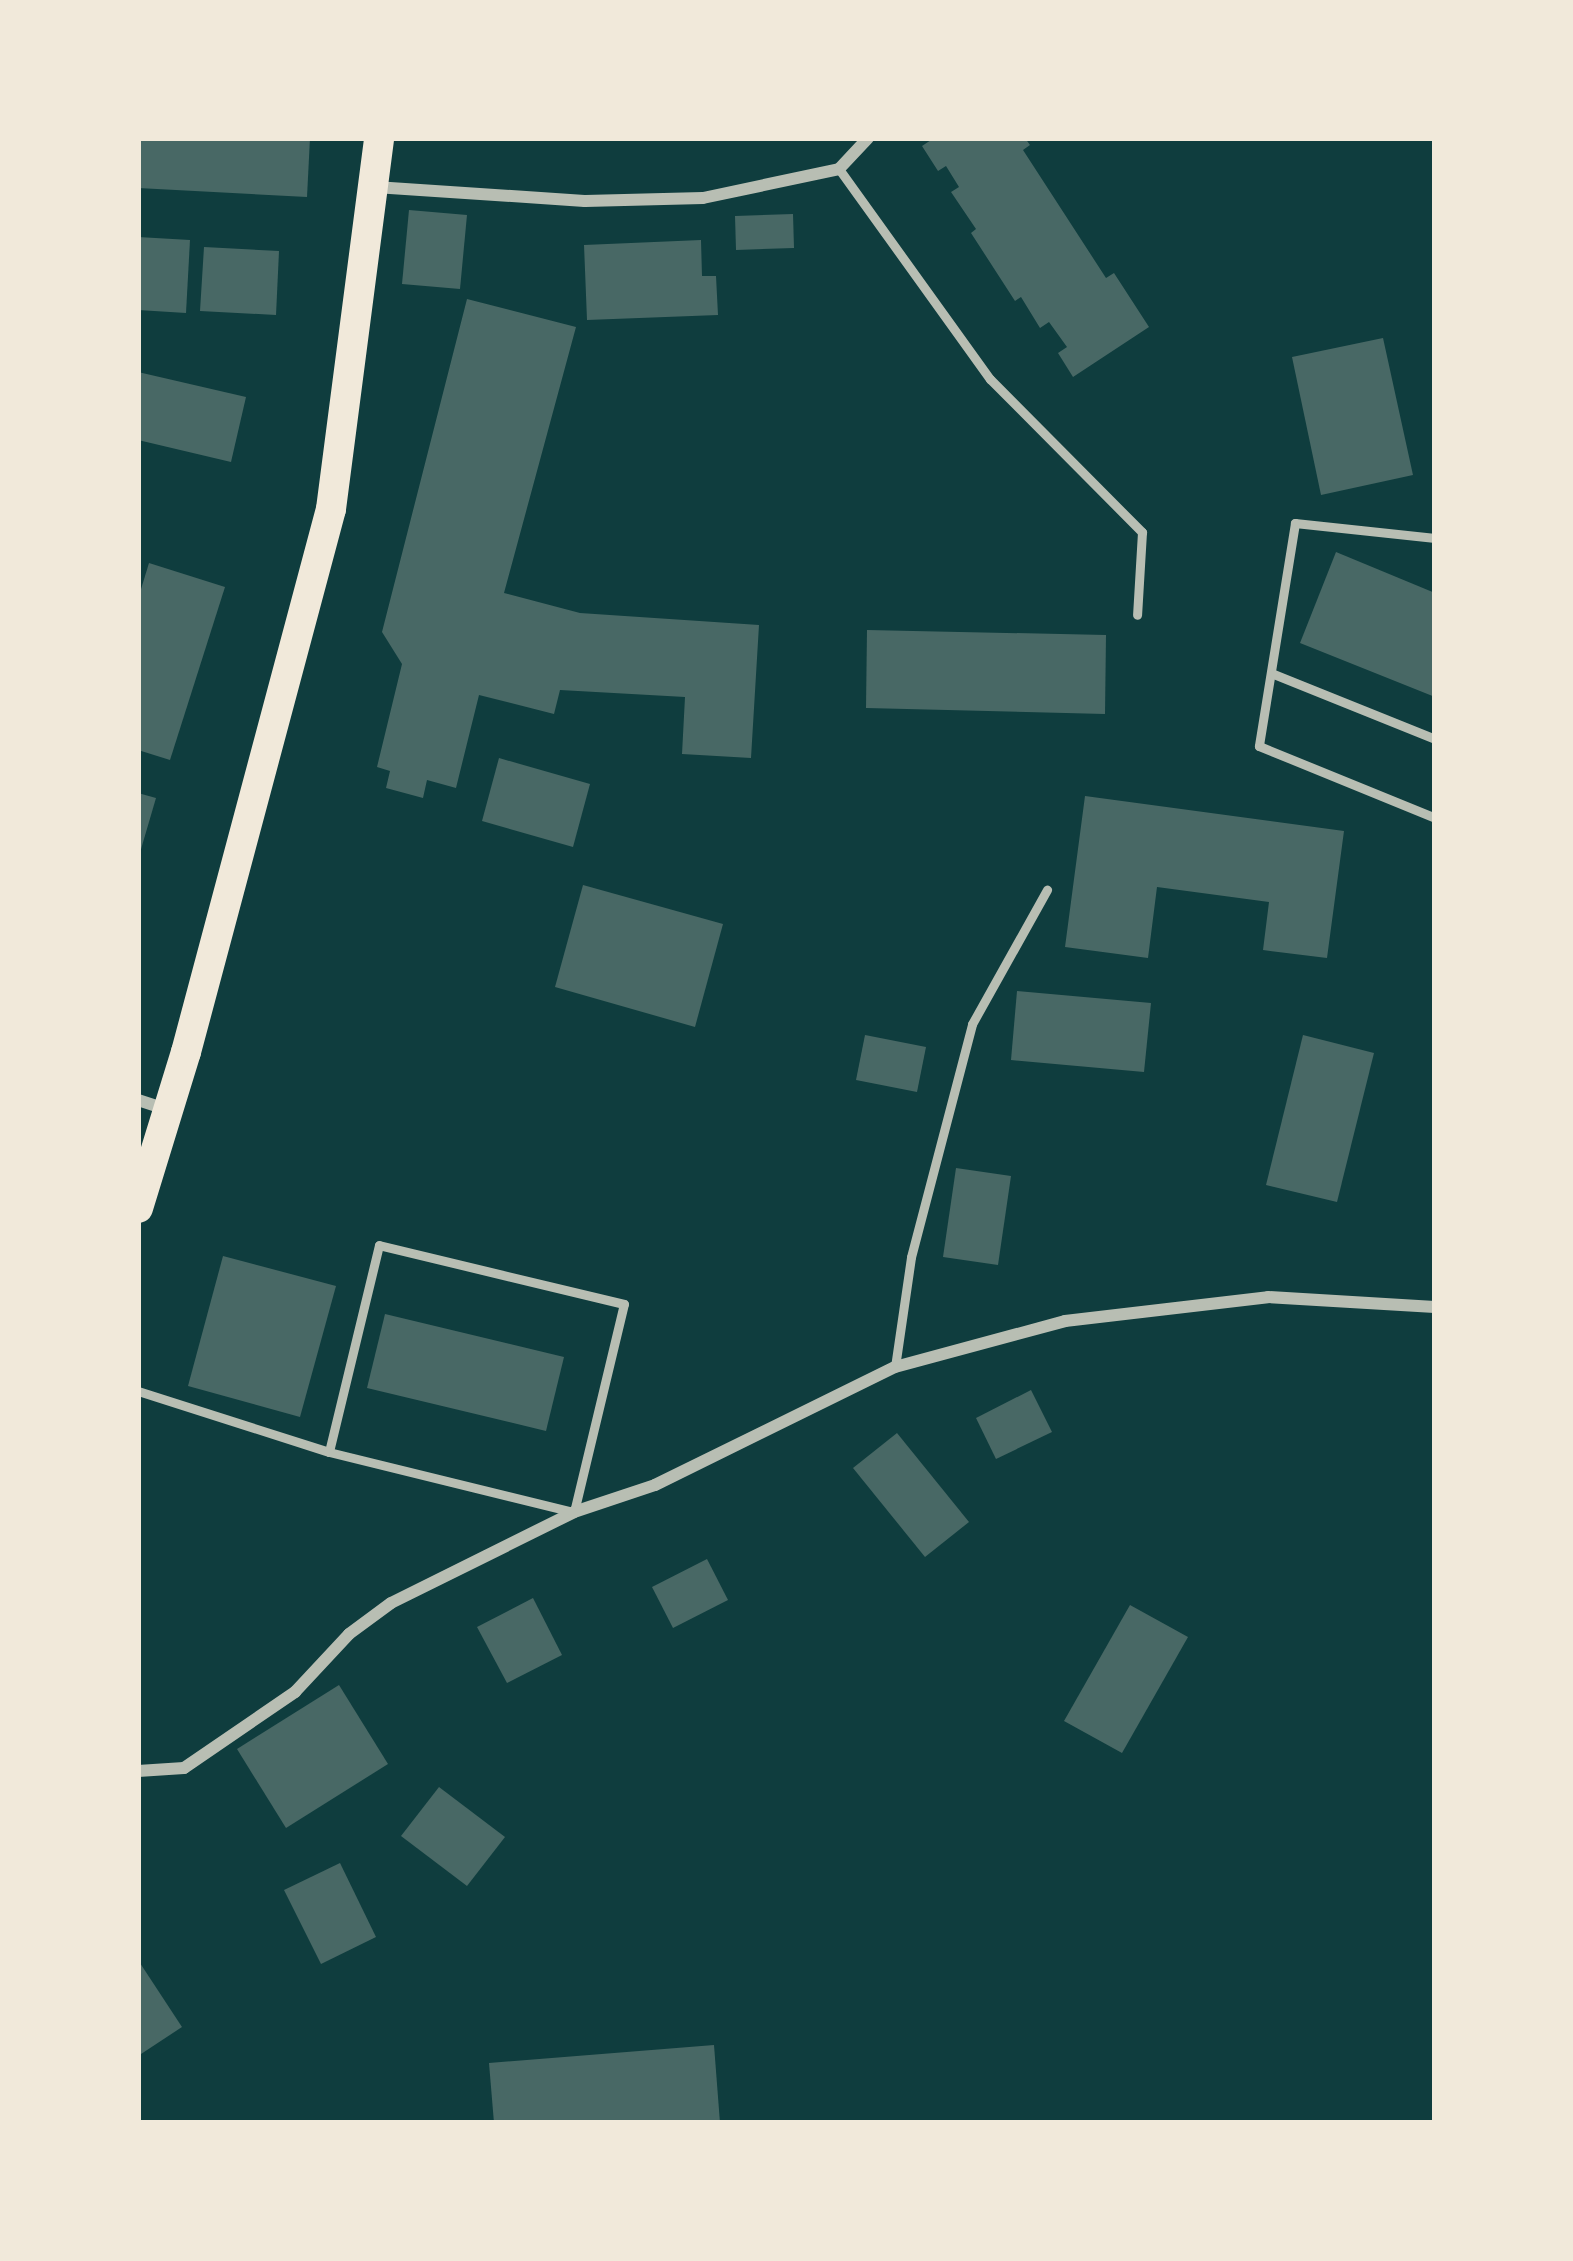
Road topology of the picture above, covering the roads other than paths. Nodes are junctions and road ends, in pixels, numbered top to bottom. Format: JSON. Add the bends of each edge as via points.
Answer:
{"nodes":[{"id":1,"x":379,"y":138,"type":"edge"},
{"id":2,"x":868,"y":138,"type":"edge"},
{"id":3,"x":839,"y":169,"type":"junction"},
{"id":4,"x":374,"y":187,"type":"junction"},
{"id":5,"x":1435,"y":538,"type":"edge"},
{"id":6,"x":1137,"y":615,"type":"dead end"},
{"id":7,"x":1271,"y":673,"type":"junction"},
{"id":8,"x":1435,"y":739,"type":"edge"},
{"id":9,"x":1435,"y":818,"type":"edge"},
{"id":10,"x":1047,"y":890,"type":"dead end"},
{"id":11,"x":138,"y":1100,"type":"edge"},
{"id":12,"x":170,"y":1111,"type":"junction"},
{"id":13,"x":138,"y":1208,"type":"edge"},
{"id":14,"x":1435,"y":1307,"type":"edge"},
{"id":15,"x":895,"y":1367,"type":"junction"},
{"id":16,"x":138,"y":1391,"type":"edge"},
{"id":17,"x":329,"y":1452,"type":"junction"},
{"id":18,"x":574,"y":1512,"type":"junction"},
{"id":19,"x":138,"y":1771,"type":"edge"}],
"edges":[{"from":1,"to":4,"type":"main road"},
{"from":2,"to":3,"type":"street"},
{"from":3,"to":4,"type":"street","via":[[703,198],[585,201]]},
{"from":3,"to":6,"type":"lane","via":[[990,379],[1142,532]]},
{"from":4,"to":12,"type":"main road","via":[[331,509]]},
{"from":5,"to":7,"type":"lane","via":[[1294,524]]},
{"from":7,"to":8,"type":"lane"},
{"from":7,"to":9,"type":"lane","via":[[1259,746]]},
{"from":10,"to":15,"type":"lane","via":[[972,1024],[911,1257]]},
{"from":11,"to":12,"type":"street"},
{"from":12,"to":13,"type":"main road"},
{"from":14,"to":15,"type":"street","via":[[1245,1300],[1065,1321]]},
{"from":15,"to":18,"type":"street","via":[[655,1485]]},
{"from":16,"to":17,"type":"lane"},
{"from":17,"to":18,"type":"lane"},
{"from":17,"to":18,"type":"lane","via":[[379,1245],[535,1282],[624,1304]]},
{"from":18,"to":19,"type":"street","via":[[391,1603],[295,1692],[184,1768]]}]}
